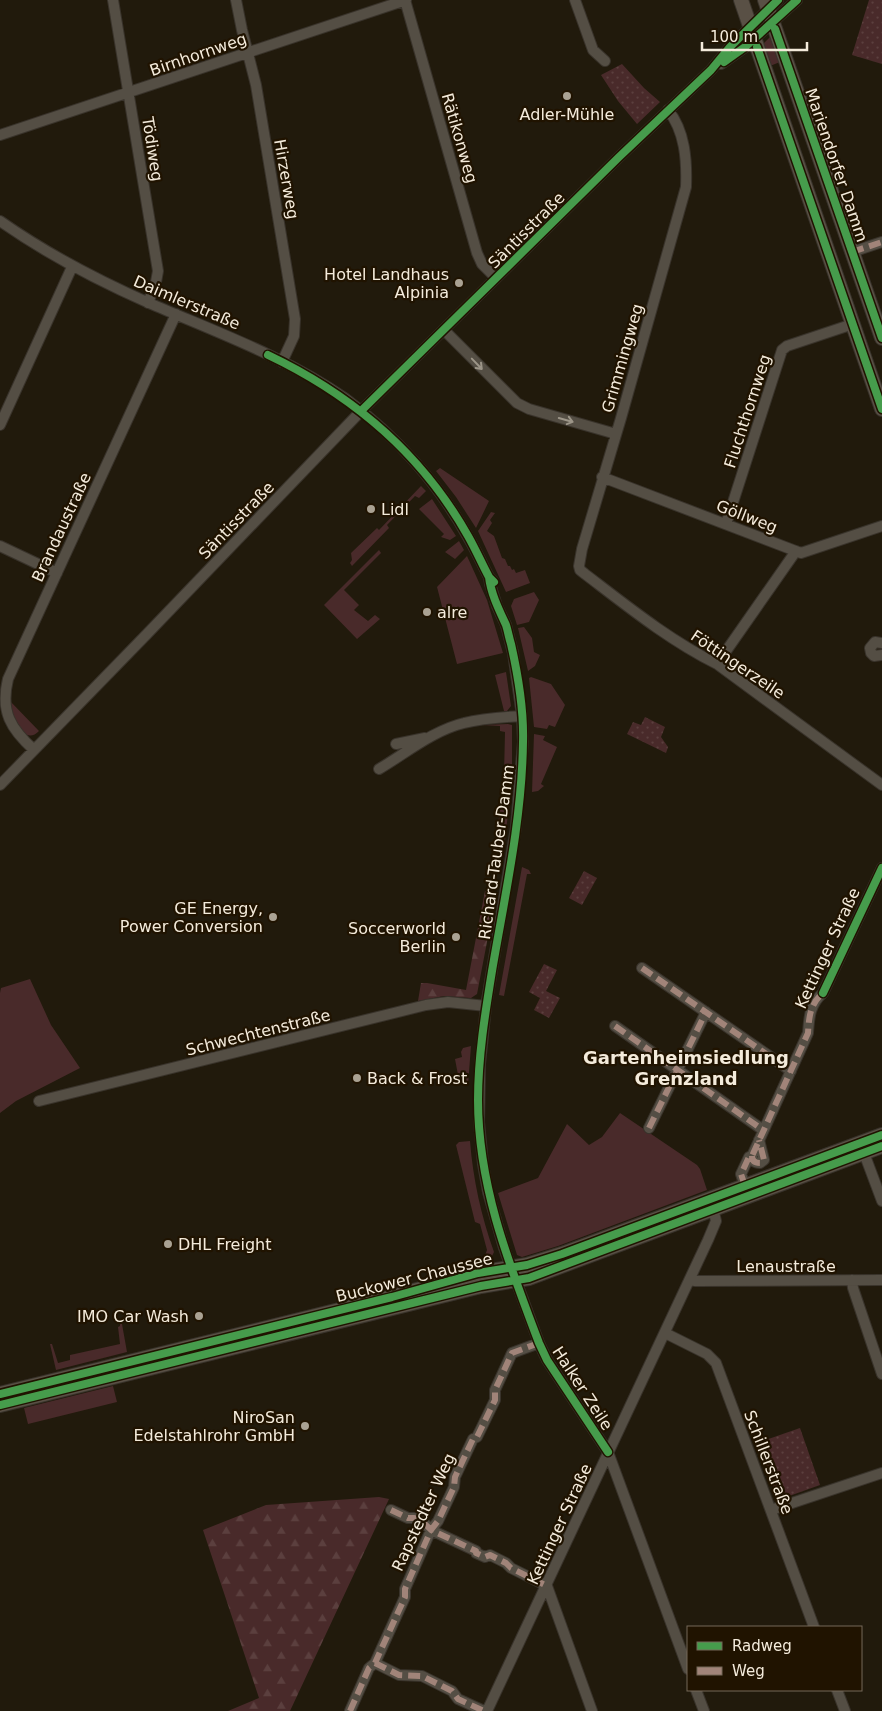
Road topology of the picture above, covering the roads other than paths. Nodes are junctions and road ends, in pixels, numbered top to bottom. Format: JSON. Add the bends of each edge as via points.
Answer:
{"nodes":[{"id":1,"x":113,"y":0,"type":"edge"},
{"id":2,"x":236,"y":0,"type":"edge"},
{"id":3,"x":406,"y":0,"type":"edge"},
{"id":4,"x":576,"y":0,"type":"edge"},
{"id":5,"x":741,"y":0,"type":"edge"},
{"id":6,"x":797,"y":0,"type":"edge"},
{"id":7,"x":771,"y":8,"type":"edge"},
{"id":8,"x":752,"y":33,"type":"junction"},
{"id":9,"x":248,"y":53,"type":"junction"},
{"id":10,"x":605,"y":60,"type":"dead end"},
{"id":11,"x":128,"y":93,"type":"junction"},
{"id":12,"x":668,"y":110,"type":"junction"},
{"id":13,"x":0,"y":136,"type":"edge"},
{"id":14,"x":0,"y":221,"type":"edge"},
{"id":15,"x":882,"y":242,"type":"edge"},
{"id":16,"x":852,"y":252,"type":"junction"},
{"id":17,"x":72,"y":267,"type":"junction"},
{"id":18,"x":496,"y":278,"type":"junction"},
{"id":19,"x":148,"y":303,"type":"junction"},
{"id":20,"x":176,"y":314,"type":"junction"},
{"id":21,"x":852,"y":324,"type":"junction"},
{"id":22,"x":444,"y":330,"type":"junction"},
{"id":23,"x":882,"y":338,"type":"edge"},
{"id":24,"x":282,"y":362,"type":"junction"},
{"id":25,"x":882,"y":409,"type":"edge"},
{"id":26,"x":361,"y":411,"type":"junction"},
{"id":27,"x":0,"y":425,"type":"edge"},
{"id":28,"x":616,"y":434,"type":"junction"},
{"id":29,"x":602,"y":477,"type":"junction"},
{"id":30,"x":726,"y":524,"type":"junction"},
{"id":31,"x":882,"y":526,"type":"edge"},
{"id":32,"x":0,"y":546,"type":"edge"},
{"id":33,"x":796,"y":551,"type":"junction"},
{"id":34,"x":579,"y":566,"type":"joint"},
{"id":35,"x":56,"y":573,"type":"junction"},
{"id":36,"x":882,"y":643,"type":"edge"},
{"id":37,"x":882,"y":655,"type":"edge"},
{"id":38,"x":716,"y":664,"type":"junction"},
{"id":39,"x":522,"y":716,"type":"junction"},
{"id":40,"x":433,"y":736,"type":"junction"},
{"id":41,"x":396,"y":744,"type":"dead end"},
{"id":42,"x":34,"y":750,"type":"junction"},
{"id":43,"x":379,"y":769,"type":"dead end"},
{"id":44,"x":0,"y":785,"type":"edge"},
{"id":45,"x":882,"y":785,"type":"edge"},
{"id":46,"x":882,"y":868,"type":"edge"},
{"id":47,"x":642,"y":968,"type":"dead end"},
{"id":48,"x":486,"y":1006,"type":"junction"},
{"id":49,"x":706,"y":1012,"type":"junction"},
{"id":50,"x":614,"y":1026,"type":"dead end"},
{"id":51,"x":678,"y":1070,"type":"junction"},
{"id":52,"x":791,"y":1070,"type":"junction"},
{"id":53,"x":39,"y":1101,"type":"dead end"},
{"id":54,"x":649,"y":1128,"type":"dead end"},
{"id":55,"x":763,"y":1130,"type":"junction"},
{"id":56,"x":882,"y":1135,"type":"edge"},
{"id":57,"x":882,"y":1146,"type":"edge"},
{"id":58,"x":864,"y":1153,"type":"junction"},
{"id":59,"x":745,"y":1186,"type":"junction"},
{"id":60,"x":882,"y":1201,"type":"edge"},
{"id":61,"x":707,"y":1206,"type":"junction"},
{"id":62,"x":510,"y":1266,"type":"junction"},
{"id":63,"x":690,"y":1279,"type":"junction"},
{"id":64,"x":852,"y":1280,"type":"junction"},
{"id":65,"x":882,"y":1280,"type":"edge"},
{"id":66,"x":516,"y":1281,"type":"junction"},
{"id":67,"x":665,"y":1333,"type":"junction"},
{"id":68,"x":539,"y":1342,"type":"junction"},
{"id":69,"x":882,"y":1374,"type":"edge"},
{"id":70,"x":0,"y":1394,"type":"edge"},
{"id":71,"x":0,"y":1405,"type":"edge"},
{"id":72,"x":608,"y":1452,"type":"junction"},
{"id":73,"x":882,"y":1473,"type":"edge"},
{"id":74,"x":391,"y":1510,"type":"dead end"},
{"id":75,"x":771,"y":1510,"type":"junction"},
{"id":76,"x":431,"y":1530,"type":"junction"},
{"id":77,"x":547,"y":1586,"type":"junction"},
{"id":78,"x":814,"y":1626,"type":"edge"},
{"id":79,"x":375,"y":1663,"type":"junction"},
{"id":80,"x":687,"y":1666,"type":"edge"},
{"id":81,"x":696,"y":1691,"type":"edge"},
{"id":82,"x":837,"y":1691,"type":"edge"},
{"id":83,"x":350,"y":1711,"type":"edge"},
{"id":84,"x":486,"y":1711,"type":"edge"},
{"id":85,"x":592,"y":1711,"type":"edge"},
{"id":86,"x":704,"y":1711,"type":"edge"},
{"id":87,"x":845,"y":1711,"type":"edge"}],
"edges":[{"from":1,"to":11,"type":"street","name":"Tödiweg"},
{"from":2,"to":9,"type":"street","name":"Hirzerweg"},
{"from":3,"to":9,"type":"street","name":"Birnhornweg"},
{"from":3,"to":18,"type":"street","name":"Rätikonweg","via":[[478,252],[482,264]]},
{"from":4,"to":10,"type":"street","via":[[593,50]]},
{"from":5,"to":8,"type":"main road"},
{"from":6,"to":7,"type":"street","name":"Säntisstraße"},
{"from":7,"to":8,"type":"street","name":"Säntisstraße"},
{"from":7,"to":16,"type":"main road","name":"Mariendorfer Damm"},
{"from":8,"to":12,"type":"street","name":"Säntisstraße","via":[[730,47],[711,70]]},
{"from":8,"to":21,"type":"main road"},
{"from":9,"to":11,"type":"street","name":"Birnhornweg"},
{"from":9,"to":24,"type":"street","name":"Hirzerweg","via":[[295,319],[294,336]]},
{"from":11,"to":13,"type":"street","name":"Birnhornweg"},
{"from":11,"to":19,"type":"street","name":"Tödiweg","via":[[158,271]]},
{"from":12,"to":18,"type":"street","name":"Säntisstraße"},
{"from":12,"to":28,"type":"street","name":"Grimmingweg","via":[[684,148],[686,187]]},
{"from":14,"to":17,"type":"street","name":"Daimlerstraße"},
{"from":15,"to":16,"type":"street","name":"Mariendorfer Damm"},
{"from":16,"to":23,"type":"main road","name":"Mariendorfer Damm"},
{"from":17,"to":19,"type":"street","name":"Daimlerstraße"},
{"from":17,"to":27,"type":"street"},
{"from":18,"to":22,"type":"street","name":"Säntisstraße"},
{"from":19,"to":20,"type":"street","name":"Daimlerstraße"},
{"from":20,"to":24,"type":"street","name":"Daimlerstraße"},
{"from":20,"to":35,"type":"street","name":"Brandaustraße"},
{"from":21,"to":25,"type":"main road"},
{"from":21,"to":30,"type":"street","name":"Fluchthornweg","via":[[782,350]]},
{"from":22,"to":26,"type":"street","name":"Säntisstraße"},
{"from":22,"to":28,"type":"street","one_way":true,"via":[[517,403]]},
{"from":24,"to":26,"type":"street","name":"Daimlerstraße"},
{"from":26,"to":39,"type":"street","name":"Richard-Tauber-Damm","via":[[402,449],[438,491],[495,583],[506,617]]},
{"from":26,"to":42,"type":"street","name":"Säntisstraße"},
{"from":28,"to":29,"type":"street","name":"Grimmingweg"},
{"from":29,"to":30,"type":"street","name":"Göllweg"},
{"from":29,"to":34,"type":"street","name":"Grimmingweg"},
{"from":30,"to":33,"type":"street","name":"Göllweg"},
{"from":31,"to":33,"type":"street","via":[[806,552]]},
{"from":32,"to":35,"type":"street"},
{"from":33,"to":38,"type":"street"},
{"from":34,"to":38,"type":"street","name":"Föttingerzeile","via":[[628,608]]},
{"from":35,"to":42,"type":"street","name":"Brandaustraße","via":[[5,689],[9,721]]},
{"from":36,"to":37,"type":"street","via":[[875,642],[870,648],[874,656]]},
{"from":38,"to":45,"type":"street","name":"Föttingerzeile"},
{"from":39,"to":40,"type":"street","via":[[463,723]]},
{"from":39,"to":48,"type":"street","name":"Richard-Tauber-Damm","via":[[523,763],[516,827]]},
{"from":40,"to":41,"type":"street"},
{"from":40,"to":43,"type":"street"},
{"from":42,"to":44,"type":"street","name":"Säntisstraße"},
{"from":46,"to":52,"type":"street","name":"Kettinger Straße","via":[[823,993],[816,998],[810,1012],[808,1033]]},
{"from":47,"to":49,"type":"street"},
{"from":48,"to":53,"type":"street","name":"Schwechtenstraße","via":[[448,1002],[426,1005]]},
{"from":48,"to":62,"type":"street","name":"Richard-Tauber-Damm","via":[[479,1080],[479,1122],[488,1192]]},
{"from":49,"to":51,"type":"street"},
{"from":49,"to":52,"type":"street"},
{"from":50,"to":51,"type":"street"},
{"from":51,"to":54,"type":"street"},
{"from":51,"to":55,"type":"street"},
{"from":52,"to":55,"type":"street","name":"Kettinger Straße"},
{"from":55,"to":59,"type":"street","name":"Kettinger Straße","via":[[741,1174]]},
{"from":56,"to":59,"type":"main road","name":"Buckower Chaussee"},
{"from":57,"to":58,"type":"main road","name":"Buckower Chaussee"},
{"from":58,"to":60,"type":"street"},
{"from":58,"to":61,"type":"main road","name":"Buckower Chaussee"},
{"from":59,"to":61,"type":"main road","name":"Buckower Chaussee"},
{"from":61,"to":62,"type":"main road","name":"Buckower Chaussee","via":[[527,1265]]},
{"from":61,"to":63,"type":"street","name":"Kettinger Straße","via":[[708,1240]]},
{"from":61,"to":66,"type":"main road","name":"Buckower Chaussee"},
{"from":62,"to":66,"type":"street","name":"Richard-Tauber-Damm"},
{"from":62,"to":70,"type":"main road","name":"Buckower Chaussee"},
{"from":63,"to":64,"type":"street","name":"Lenaustraße"},
{"from":63,"to":67,"type":"street","name":"Kettinger Straße"},
{"from":64,"to":65,"type":"street","name":"Lenaustraße"},
{"from":64,"to":69,"type":"street"},
{"from":66,"to":68,"type":"street","name":"Halker Zeile"},
{"from":66,"to":71,"type":"main road","name":"Buckower Chaussee","via":[[462,1291]]},
{"from":67,"to":72,"type":"street","name":"Kettinger Straße"},
{"from":67,"to":75,"type":"street","name":"Schillerstraße","via":[[704,1352],[716,1363]]},
{"from":68,"to":72,"type":"street","name":"Halker Zeile","via":[[547,1360]]},
{"from":68,"to":76,"type":"street","name":"Rapstedter Weg","via":[[512,1353],[477,1437],[473,1439],[455,1477],[454,1488]]},
{"from":72,"to":77,"type":"street","name":"Kettinger Straße"},
{"from":72,"to":80,"type":"street","name":"Halker Zeile"},
{"from":73,"to":75,"type":"street"},
{"from":74,"to":76,"type":"street","via":[[425,1524]]},
{"from":75,"to":78,"type":"street","name":"Schillerstraße"},
{"from":76,"to":77,"type":"street","via":[[485,1557],[490,1555]]},
{"from":76,"to":79,"type":"street","name":"Rapstedter Weg"},
{"from":77,"to":84,"type":"street","name":"Kettinger Straße"},
{"from":77,"to":85,"type":"street"},
{"from":79,"to":83,"type":"street","name":"Rapstedter Weg","via":[[369,1668]]},
{"from":79,"to":84,"type":"street","via":[[399,1675],[422,1676],[452,1691],[458,1699]]},
{"from":81,"to":86,"type":"street"},
{"from":82,"to":87,"type":"street"}]}
